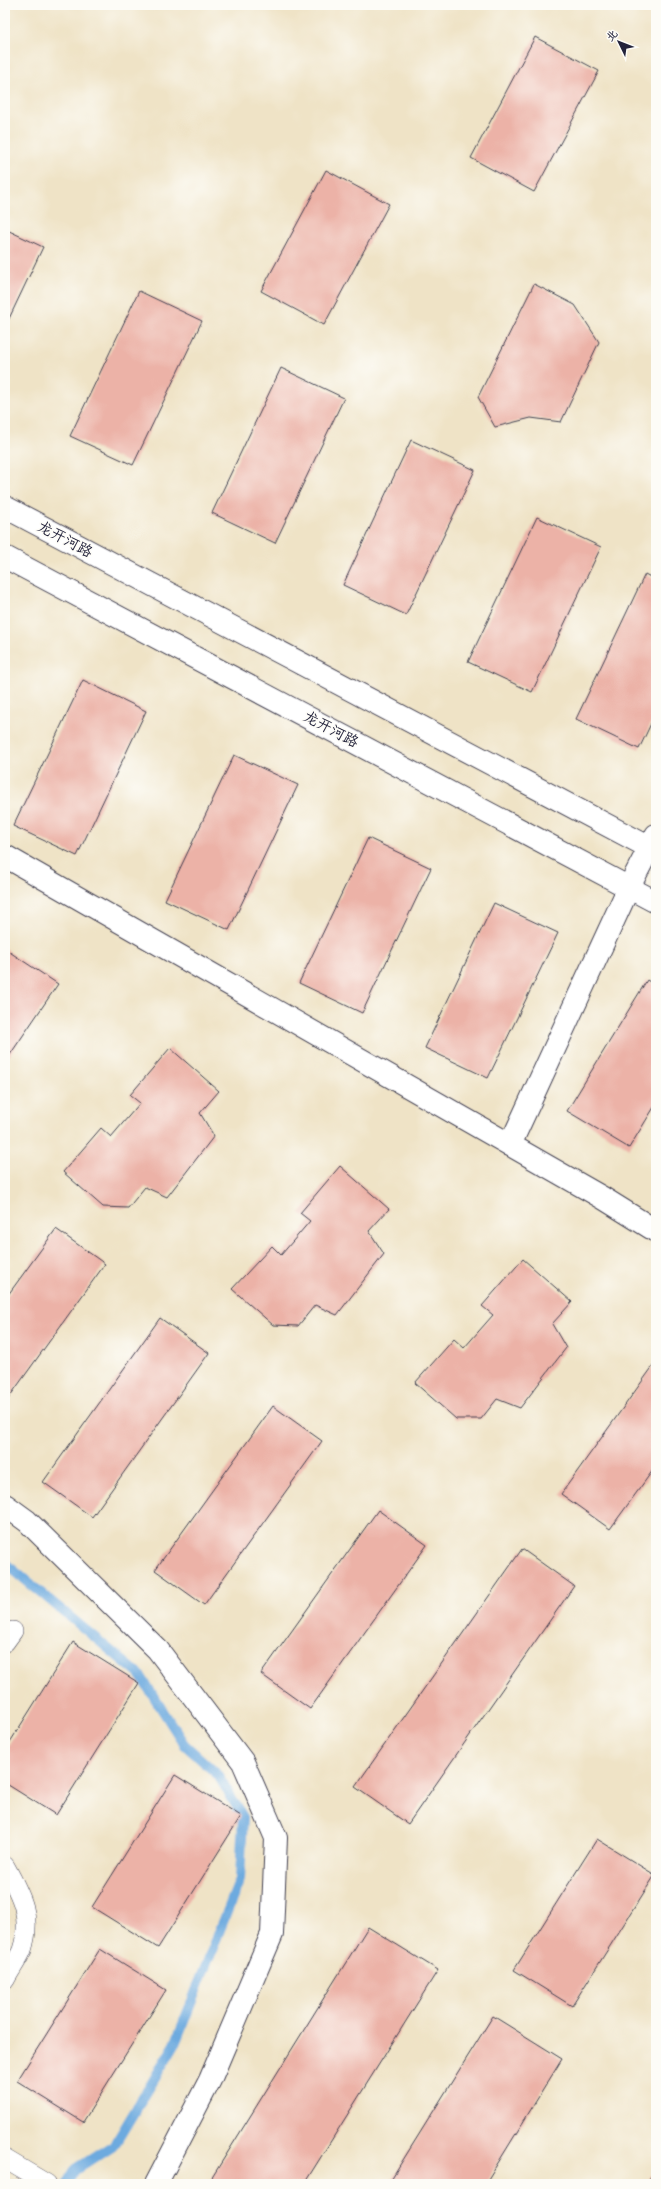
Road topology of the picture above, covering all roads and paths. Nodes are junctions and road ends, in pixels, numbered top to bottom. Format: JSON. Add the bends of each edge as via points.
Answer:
{"nodes":[{"id":1,"x":5,"y":507,"type":"edge"},
{"id":2,"x":5,"y":557,"type":"edge"},
{"id":3,"x":654,"y":845,"type":"edge"},
{"id":4,"x":5,"y":856,"type":"edge"},
{"id":5,"x":629,"y":887,"type":"junction"},
{"id":6,"x":656,"y":902,"type":"edge"},
{"id":7,"x":510,"y":1145,"type":"junction"},
{"id":8,"x":656,"y":1230,"type":"edge"},
{"id":9,"x":5,"y":1505,"type":"edge"},
{"id":10,"x":5,"y":1866,"type":"edge"},
{"id":11,"x":5,"y":1980,"type":"edge"},
{"id":12,"x":5,"y":2159,"type":"edge"},
{"id":13,"x":47,"y":2184,"type":"edge"},
{"id":14,"x":156,"y":2184,"type":"edge"}],
"edges":[{"from":1,"to":3,"type":"street","name":"龙开河路"},
{"from":2,"to":5,"type":"street","name":"龙开河路"},
{"from":3,"to":5,"type":"street"},
{"from":4,"to":7,"type":"street"},
{"from":5,"to":6,"type":"street","name":"龙开河路"},
{"from":5,"to":7,"type":"street"},
{"from":7,"to":8,"type":"street"},
{"from":9,"to":14,"type":"street","via":[[27,1521],[158,1650],[243,1762],[276,1838],[272,1934],[210,2080]]},
{"from":10,"to":11,"type":"lane","via":[[22,1896],[27,1921],[22,1951]]},
{"from":12,"to":13,"type":"lane"}]}
